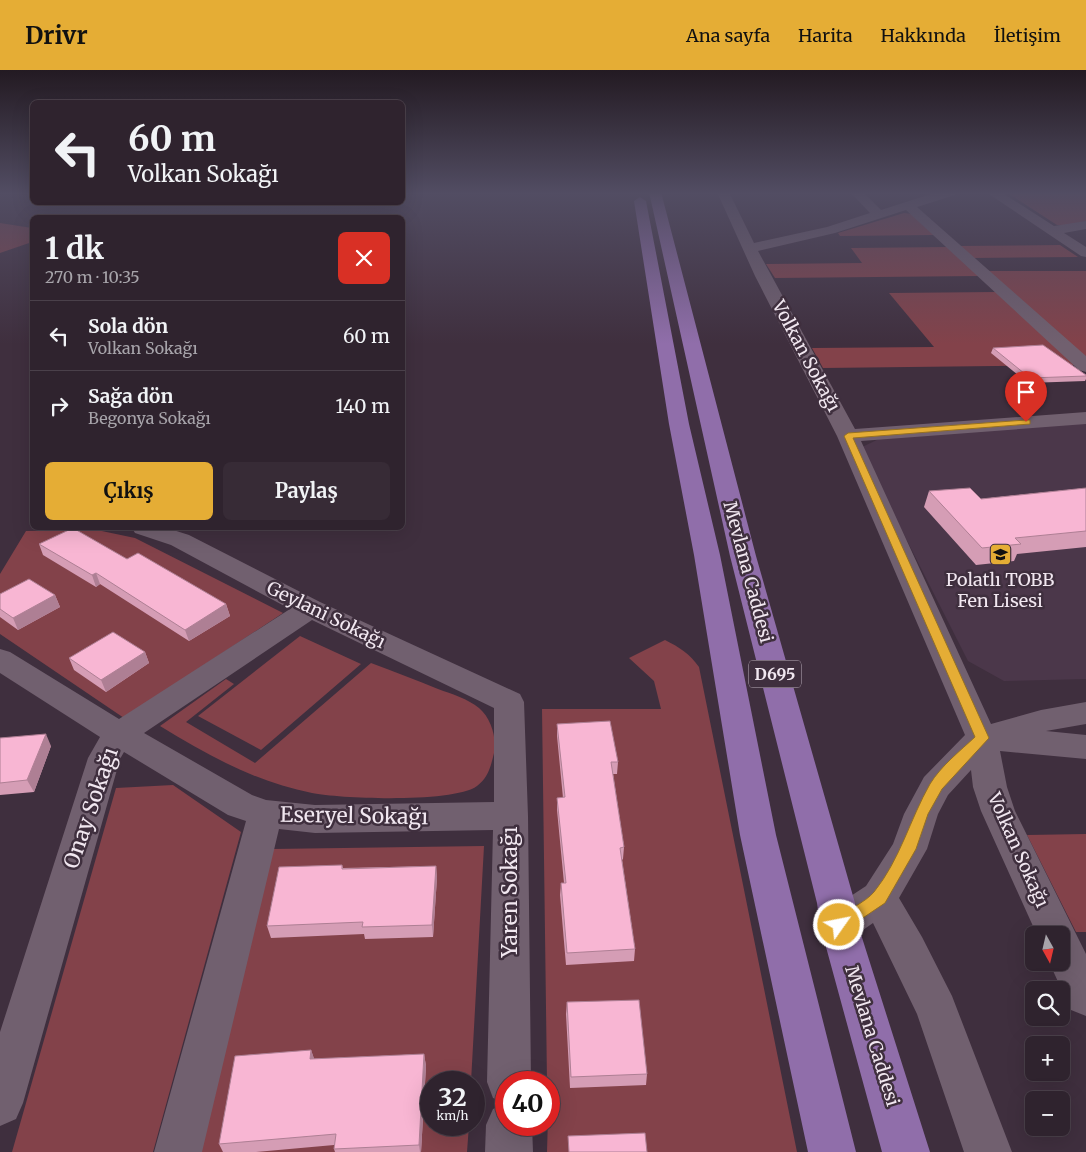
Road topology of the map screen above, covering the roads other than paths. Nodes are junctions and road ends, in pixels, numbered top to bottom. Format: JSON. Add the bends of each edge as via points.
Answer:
{"nodes":[{"id":1,"x":647,"y":242,"type":"edge"},
{"id":2,"x":668,"y":242,"type":"edge"},
{"id":3,"x":748,"y":242,"type":"edge"},
{"id":4,"x":775,"y":242,"type":"edge"},
{"id":5,"x":949,"y":242,"type":"edge"},
{"id":6,"x":1070,"y":242,"type":"edge"},
{"id":7,"x":751,"y":248,"type":"junction"},
{"id":8,"x":1086,"y":253,"type":"edge"},
{"id":9,"x":1086,"y":366,"type":"edge"},
{"id":10,"x":1086,"y":418,"type":"edge"},
{"id":11,"x":848,"y":436,"type":"junction"},
{"id":12,"x":150,"y":530,"type":"edge"},
{"id":13,"x":310,"y":608,"type":"junction"},
{"id":14,"x":0,"y":659,"type":"edge"},
{"id":15,"x":509,"y":702,"type":"joint"},
{"id":16,"x":1086,"y":713,"type":"edge"},
{"id":17,"x":119,"y":734,"type":"junction"},
{"id":18,"x":982,"y":738,"type":"junction"},
{"id":19,"x":1086,"y":747,"type":"edge"},
{"id":20,"x":265,"y":814,"type":"junction"},
{"id":21,"x":511,"y":816,"type":"junction"},
{"id":22,"x":879,"y":898,"type":"junction"},
{"id":23,"x":839,"y":925,"type":"junction"},
{"id":24,"x":1052,"y":926,"type":"edge"},
{"id":25,"x":1070,"y":963,"type":"edge"},
{"id":26,"x":1086,"y":996,"type":"edge"},
{"id":27,"x":509,"y":1071,"type":"edge"},
{"id":28,"x":0,"y":1102,"type":"edge"},
{"id":29,"x":509,"y":1136,"type":"edge"},
{"id":30,"x":178,"y":1152,"type":"edge"},
{"id":31,"x":509,"y":1152,"type":"edge"},
{"id":32,"x":832,"y":1152,"type":"edge"},
{"id":33,"x":906,"y":1152,"type":"edge"},
{"id":34,"x":988,"y":1152,"type":"edge"}],
"edges":[{"from":1,"to":32,"type":"main road","name":"Mevlana Caddesi","number":"D695","via":[[678,424],[707,555],[758,835]]},
{"from":2,"to":23,"type":"main road","name":"Mevlana Caddesi","number":"D695","via":[[740,547],[836,903]]},
{"from":3,"to":7,"type":"street","name":"Volkan Sokağı"},
{"from":4,"to":7,"type":"street"},
{"from":5,"to":9,"type":"street"},
{"from":6,"to":8,"type":"street"},
{"from":7,"to":11,"type":"street","name":"Volkan Sokağı"},
{"from":10,"to":11,"type":"street"},
{"from":11,"to":18,"type":"street","name":"Volkan Sokağı"},
{"from":12,"to":13,"type":"street","name":"Geylani Sokağı","via":[[180,540]]},
{"from":13,"to":15,"type":"street","name":"Geylani Sokağı"},
{"from":13,"to":17,"type":"street","name":"Onay Sokağı"},
{"from":14,"to":17,"type":"street","name":"Eseryel Sokağı"},
{"from":15,"to":21,"type":"street","name":"Yaren Sokağı"},
{"from":16,"to":18,"type":"street","via":[[1040,721]]},
{"from":17,"to":20,"type":"street","name":"Eseryel Sokağı","via":[[240,805]]},
{"from":17,"to":28,"type":"street","name":"Onay Sokağı","via":[[104,758]]},
{"from":18,"to":19,"type":"street"},
{"from":18,"to":22,"type":"street","via":[[936,786],[921,814],[909,849]]},
{"from":18,"to":24,"type":"street","name":"Volkan Sokağı","via":[[990,787],[998,811]]},
{"from":20,"to":21,"type":"street","name":"Eseryel Sokağı","via":[[315,819]]},
{"from":20,"to":30,"type":"street"},
{"from":21,"to":27,"type":"street","name":"Yaren Sokağı"},
{"from":22,"to":23,"type":"street"},
{"from":22,"to":34,"type":"street","via":[[937,1010]]},
{"from":23,"to":33,"type":"main road","name":"Mevlana Caddesi","number":"D695"},
{"from":25,"to":26,"type":"street"},
{"from":29,"to":31,"type":"street"}]}
